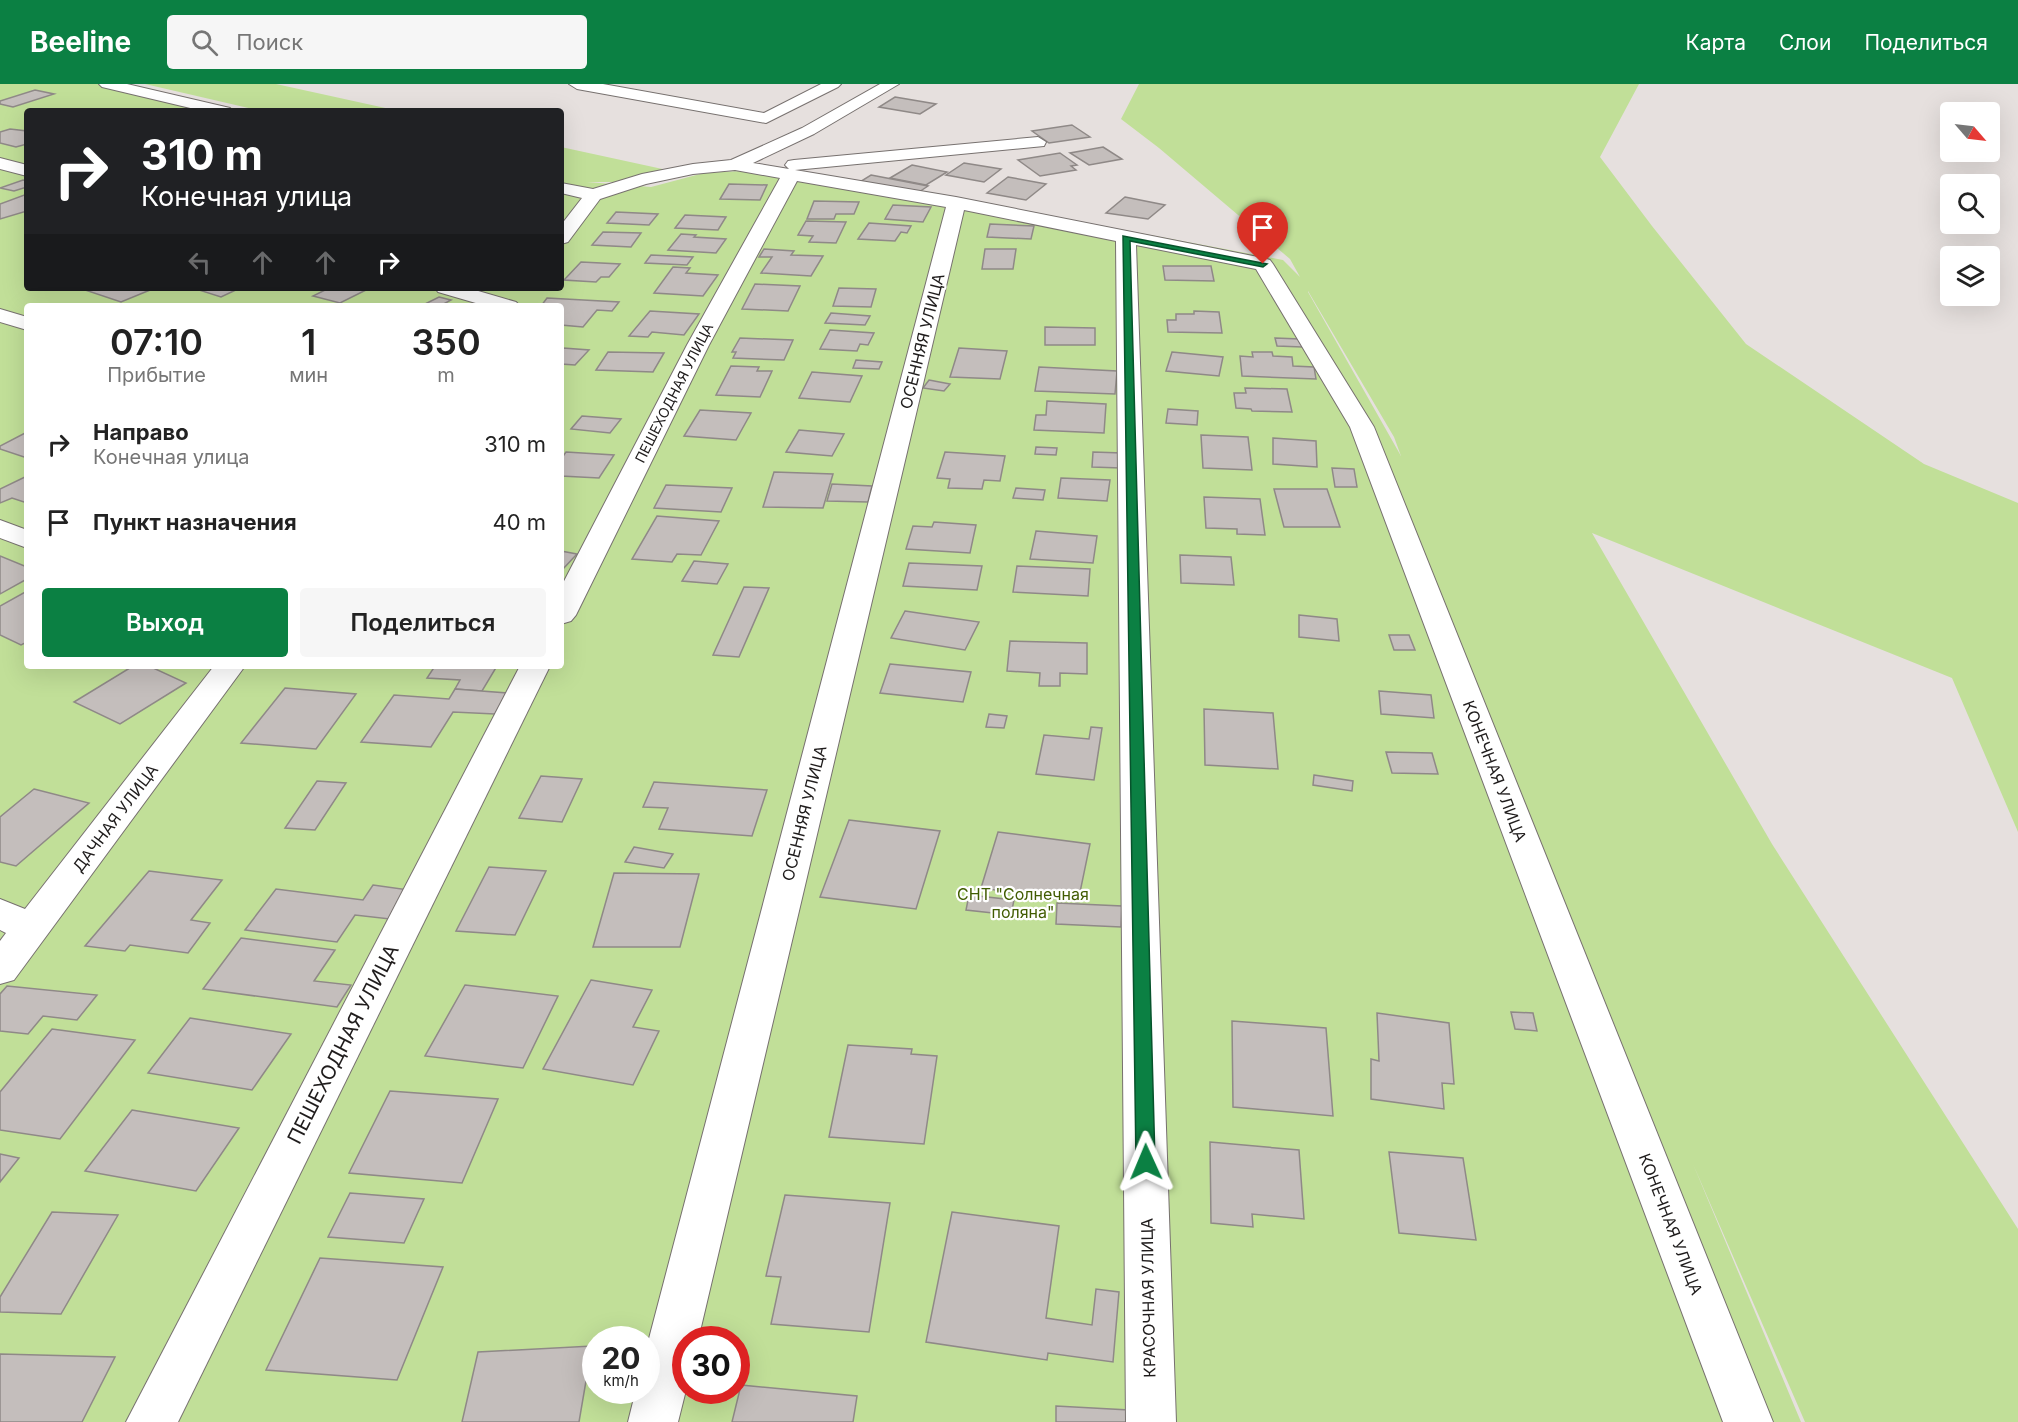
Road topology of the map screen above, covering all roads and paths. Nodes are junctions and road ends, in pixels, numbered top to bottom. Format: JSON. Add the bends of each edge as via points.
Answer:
{"nodes":[{"id":1,"x":107,"y":84,"type":"edge"},
{"id":2,"x":577,"y":84,"type":"edge"},
{"id":3,"x":833,"y":84,"type":"edge"},
{"id":4,"x":891,"y":84,"type":"edge"},
{"id":5,"x":211,"y":108,"type":"edge"},
{"id":6,"x":1038,"y":142,"type":"dead end"},
{"id":7,"x":0,"y":163,"type":"edge"},
{"id":8,"x":735,"y":165,"type":"junction"},
{"id":9,"x":24,"y":170,"type":"edge"},
{"id":10,"x":780,"y":173,"type":"junction"},
{"id":11,"x":564,"y":189,"type":"edge"},
{"id":12,"x":594,"y":195,"type":"junction"},
{"id":13,"x":956,"y":203,"type":"junction"},
{"id":14,"x":564,"y":234,"type":"edge"},
{"id":15,"x":1126,"y":238,"type":"junction"},
{"id":16,"x":456,"y":291,"type":"edge"},
{"id":17,"x":521,"y":291,"type":"edge"},
{"id":18,"x":498,"y":303,"type":"edge"},
{"id":19,"x":511,"y":303,"type":"edge"},
{"id":20,"x":0,"y":315,"type":"edge"},
{"id":21,"x":24,"y":323,"type":"edge"},
{"id":22,"x":0,"y":528,"type":"edge"},
{"id":23,"x":24,"y":539,"type":"edge"},
{"id":24,"x":564,"y":609,"type":"edge"},
{"id":25,"x":227,"y":669,"type":"edge"},
{"id":26,"x":533,"y":669,"type":"edge"},
{"id":27,"x":15,"y":921,"type":"edge"},
{"id":28,"x":0,"y":969,"type":"edge"},
{"id":29,"x":151,"y":1422,"type":"edge"},
{"id":30,"x":652,"y":1422,"type":"edge"},
{"id":31,"x":1151,"y":1422,"type":"edge"},
{"id":32,"x":1748,"y":1422,"type":"edge"}],
"edges":[{"from":1,"to":5,"type":"street"},
{"from":2,"to":3,"type":"street","via":[[766,118]]},
{"from":4,"to":8,"type":"street","via":[[808,131]]},
{"from":6,"to":10,"type":"street","via":[[804,162]]},
{"from":7,"to":9,"type":"street"},
{"from":8,"to":10,"type":"street","name":"КОНЕЧНАЯ УЛИЦА"},
{"from":8,"to":12,"type":"street","via":[[642,179]]},
{"from":10,"to":13,"type":"street","name":"КОНЕЧНАЯ УЛИЦА"},
{"from":10,"to":24,"type":"street","name":"ПЕШЕХОДНАЯ УЛИЦА"},
{"from":11,"to":12,"type":"street"},
{"from":12,"to":14,"type":"street"},
{"from":13,"to":15,"type":"street","name":"КОНЕЧНАЯ УЛИЦА"},
{"from":13,"to":30,"type":"street","name":"ОСЕННЯЯ УЛИЦА"},
{"from":15,"to":31,"type":"street","name":"КРАСОЧНАЯ УЛИЦА"},
{"from":15,"to":32,"type":"street","name":"КОНЕЧНАЯ УЛИЦА","via":[[1263,264],[1362,427]]},
{"from":16,"to":18,"type":"street"},
{"from":17,"to":19,"type":"street"},
{"from":20,"to":21,"type":"street"},
{"from":22,"to":23,"type":"street"},
{"from":25,"to":27,"type":"street","name":"ДАЧНАЯ УЛИЦА"},
{"from":26,"to":29,"type":"street","name":"ПЕШЕХОДНАЯ УЛИЦА"},
{"from":27,"to":28,"type":"street","name":"ДАЧНАЯ УЛИЦА"}]}
